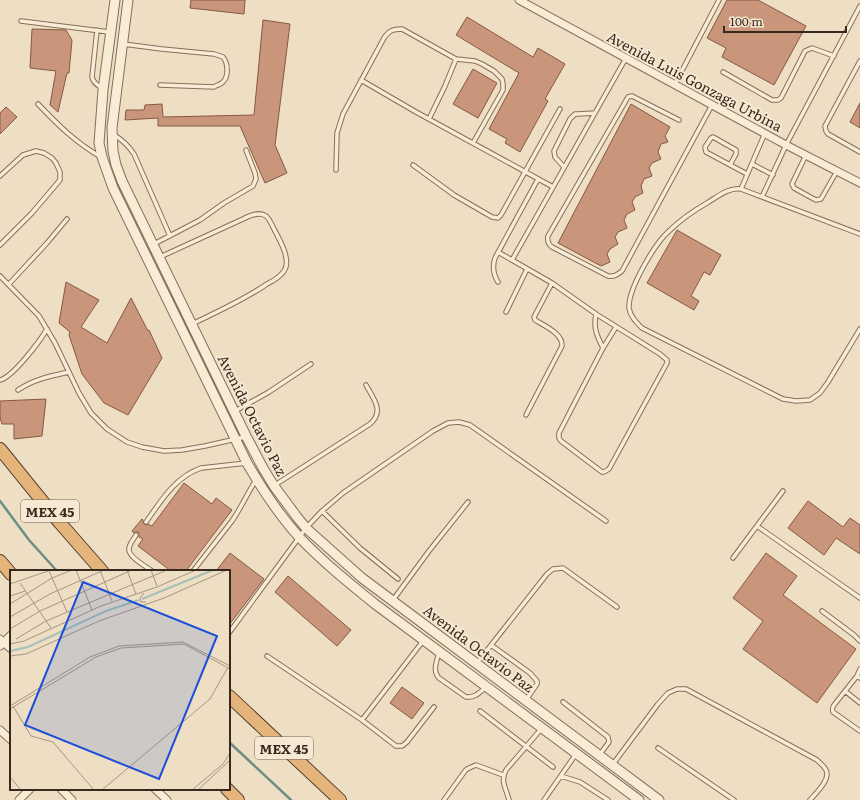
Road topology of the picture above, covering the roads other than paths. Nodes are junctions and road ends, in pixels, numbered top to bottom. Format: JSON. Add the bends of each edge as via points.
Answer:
{"nodes":[{"id":1,"x":114,"y":0,"type":"edge"},
{"id":2,"x":128,"y":0,"type":"edge"},
{"id":3,"x":519,"y":0,"type":"edge"},
{"id":4,"x":719,"y":0,"type":"edge"},
{"id":5,"x":860,"y":6,"type":"edge"},
{"id":6,"x":855,"y":15,"type":"junction"},
{"id":7,"x":860,"y":17,"type":"edge"},
{"id":8,"x":21,"y":21,"type":"dead end"},
{"id":9,"x":97,"y":30,"type":"junction"},
{"id":10,"x":110,"y":32,"type":"junction"},
{"id":11,"x":122,"y":44,"type":"junction"},
{"id":12,"x":834,"y":56,"type":"junction"},
{"id":13,"x":626,"y":58,"type":"junction"},
{"id":14,"x":456,"y":59,"type":"junction"},
{"id":15,"x":860,"y":61,"type":"edge"},
{"id":16,"x":723,"y":72,"type":"dead end"},
{"id":17,"x":361,"y":80,"type":"junction"},
{"id":18,"x":675,"y":84,"type":"junction"},
{"id":19,"x":160,"y":85,"type":"dead end"},
{"id":20,"x":103,"y":90,"type":"junction"},
{"id":21,"x":38,"y":104,"type":"dead end"},
{"id":22,"x":712,"y":105,"type":"junction"},
{"id":23,"x":560,"y":109,"type":"dead end"},
{"id":24,"x":595,"y":113,"type":"junction"},
{"id":25,"x":429,"y":119,"type":"junction"},
{"id":26,"x":679,"y":120,"type":"dead end"},
{"id":27,"x":765,"y":133,"type":"junction"},
{"id":28,"x":112,"y":134,"type":"junction"},
{"id":29,"x":473,"y":143,"type":"junction"},
{"id":30,"x":786,"y":145,"type":"junction"},
{"id":31,"x":246,"y":150,"type":"dead end"},
{"id":32,"x":860,"y":152,"type":"edge"},
{"id":33,"x":806,"y":155,"type":"junction"},
{"id":34,"x":102,"y":158,"type":"junction"},
{"id":35,"x":752,"y":164,"type":"junction"},
{"id":36,"x":413,"y":165,"type":"dead end"},
{"id":37,"x":730,"y":165,"type":"junction"},
{"id":38,"x":564,"y":167,"type":"junction"},
{"id":39,"x":336,"y":170,"type":"dead end"},
{"id":40,"x":837,"y":171,"type":"junction"},
{"id":41,"x":525,"y":172,"type":"junction"},
{"id":42,"x":747,"y":174,"type":"junction"},
{"id":43,"x":772,"y":175,"type":"junction"},
{"id":44,"x":0,"y":176,"type":"edge"},
{"id":45,"x":538,"y":178,"type":"junction"},
{"id":46,"x":860,"y":183,"type":"edge"},
{"id":47,"x":553,"y":187,"type":"junction"},
{"id":48,"x":741,"y":189,"type":"junction"},
{"id":49,"x":762,"y":197,"type":"junction"},
{"id":50,"x":67,"y":219,"type":"dead end"},
{"id":51,"x":860,"y":234,"type":"edge"},
{"id":52,"x":170,"y":236,"type":"junction"},
{"id":53,"x":153,"y":244,"type":"junction"},
{"id":54,"x":0,"y":245,"type":"edge"},
{"id":55,"x":498,"y":252,"type":"junction"},
{"id":56,"x":159,"y":258,"type":"junction"},
{"id":57,"x":512,"y":260,"type":"junction"},
{"id":58,"x":527,"y":269,"type":"junction"},
{"id":59,"x":0,"y":276,"type":"edge"},
{"id":60,"x":498,"y":282,"type":"dead end"},
{"id":61,"x":552,"y":283,"type":"junction"},
{"id":62,"x":9,"y":284,"type":"junction"},
{"id":63,"x":506,"y":312,"type":"dead end"},
{"id":64,"x":596,"y":314,"type":"junction"},
{"id":65,"x":192,"y":324,"type":"junction"},
{"id":66,"x":616,"y":327,"type":"junction"},
{"id":67,"x":47,"y":329,"type":"junction"},
{"id":68,"x":860,"y":329,"type":"edge"},
{"id":69,"x":602,"y":348,"type":"junction"},
{"id":70,"x":311,"y":364,"type":"dead end"},
{"id":71,"x":69,"y":372,"type":"junction"},
{"id":72,"x":0,"y":380,"type":"edge"},
{"id":73,"x":366,"y":385,"type":"dead end"},
{"id":74,"x":18,"y":390,"type":"dead end"},
{"id":75,"x":234,"y":411,"type":"junction"},
{"id":76,"x":526,"y":415,"type":"dead end"},
{"id":77,"x":246,"y":436,"type":"junction"},
{"id":78,"x":236,"y":439,"type":"junction"},
{"id":79,"x":0,"y":449,"type":"edge"},
{"id":80,"x":247,"y":463,"type":"junction"},
{"id":81,"x":257,"y":479,"type":"junction"},
{"id":82,"x":274,"y":486,"type":"junction"},
{"id":83,"x":783,"y":491,"type":"dead end"},
{"id":84,"x":468,"y":502,"type":"dead end"},
{"id":85,"x":322,"y":511,"type":"junction"},
{"id":86,"x":606,"y":521,"type":"dead end"},
{"id":87,"x":146,"y":522,"type":"dead end"},
{"id":88,"x":758,"y":526,"type":"junction"},
{"id":89,"x":306,"y":528,"type":"junction"},
{"id":90,"x":136,"y":535,"type":"dead end"},
{"id":91,"x":300,"y":537,"type":"junction"},
{"id":92,"x":733,"y":558,"type":"dead end"},
{"id":93,"x":0,"y":561,"type":"edge"},
{"id":94,"x":101,"y":570,"type":"edge"},
{"id":95,"x":151,"y":570,"type":"edge"},
{"id":96,"x":194,"y":570,"type":"edge"},
{"id":97,"x":10,"y":573,"type":"edge"},
{"id":98,"x":398,"y":579,"type":"dead end"},
{"id":99,"x":860,"y":598,"type":"edge"},
{"id":100,"x":392,"y":601,"type":"junction"},
{"id":101,"x":617,"y":607,"type":"dead end"},
{"id":102,"x":822,"y":611,"type":"dead end"},
{"id":103,"x":230,"y":631,"type":"edge"},
{"id":104,"x":10,"y":636,"type":"edge"},
{"id":105,"x":424,"y":640,"type":"junction"},
{"id":106,"x":860,"y":641,"type":"edge"},
{"id":107,"x":1,"y":642,"type":"edge"},
{"id":108,"x":491,"y":646,"type":"junction"},
{"id":109,"x":10,"y":649,"type":"edge"},
{"id":110,"x":439,"y":652,"type":"junction"},
{"id":111,"x":267,"y":656,"type":"dead end"},
{"id":112,"x":476,"y":664,"type":"junction"},
{"id":113,"x":860,"y":669,"type":"edge"},
{"id":114,"x":858,"y":677,"type":"edge"},
{"id":115,"x":486,"y":687,"type":"junction"},
{"id":116,"x":844,"y":692,"type":"junction"},
{"id":117,"x":230,"y":697,"type":"edge"},
{"id":118,"x":526,"y":701,"type":"junction"},
{"id":119,"x":563,"y":702,"type":"dead end"},
{"id":120,"x":860,"y":703,"type":"edge"},
{"id":121,"x":434,"y":707,"type":"dead end"},
{"id":122,"x":480,"y":711,"type":"dead end"},
{"id":123,"x":362,"y":720,"type":"junction"},
{"id":124,"x":542,"y":728,"type":"junction"},
{"id":125,"x":0,"y":730,"type":"edge"},
{"id":126,"x":860,"y":731,"type":"edge"},
{"id":127,"x":10,"y":739,"type":"edge"},
{"id":128,"x":526,"y":746,"type":"junction"},
{"id":129,"x":658,"y":748,"type":"dead end"},
{"id":130,"x":577,"y":753,"type":"junction"},
{"id":131,"x":599,"y":755,"type":"junction"},
{"id":132,"x":612,"y":765,"type":"junction"},
{"id":133,"x":553,"y":767,"type":"dead end"},
{"id":134,"x":503,"y":775,"type":"junction"},
{"id":135,"x":561,"y":776,"type":"junction"},
{"id":136,"x":29,"y":790,"type":"edge"},
{"id":137,"x":62,"y":790,"type":"edge"},
{"id":138,"x":156,"y":790,"type":"edge"},
{"id":139,"x":228,"y":790,"type":"edge"},
{"id":140,"x":19,"y":800,"type":"edge"},
{"id":141,"x":72,"y":800,"type":"edge"},
{"id":142,"x":166,"y":800,"type":"edge"},
{"id":143,"x":238,"y":800,"type":"edge"},
{"id":144,"x":340,"y":800,"type":"edge"},
{"id":145,"x":444,"y":800,"type":"edge"},
{"id":146,"x":509,"y":800,"type":"edge"},
{"id":147,"x":544,"y":800,"type":"edge"},
{"id":148,"x":608,"y":800,"type":"edge"},
{"id":149,"x":639,"y":800,"type":"edge"},
{"id":150,"x":659,"y":800,"type":"edge"},
{"id":151,"x":734,"y":800,"type":"edge"},
{"id":152,"x":810,"y":800,"type":"edge"}],
"edges":[{"from":1,"to":10,"type":"street","name":"Avenida Octavio Paz"},
{"from":2,"to":11,"type":"street","name":"Avenida Octavio Paz"},
{"from":3,"to":13,"type":"street","name":"Avenida Luis Gonzaga Urbina"},
{"from":4,"to":18,"type":"lane"},
{"from":5,"to":6,"type":"lane"},
{"from":6,"to":7,"type":"lane"},
{"from":6,"to":12,"type":"lane"},
{"from":8,"to":9,"type":"lane"},
{"from":9,"to":10,"type":"lane"},
{"from":9,"to":20,"type":"lane","via":[[92,77]]},
{"from":10,"to":20,"type":"street","name":"Avenida Octavio Paz"},
{"from":11,"to":19,"type":"lane","via":[[214,54],[223,57],[227,63],[225,80],[214,87]]},
{"from":11,"to":28,"type":"street","name":"Avenida Octavio Paz"},
{"from":12,"to":16,"type":"lane","via":[[812,48],[806,51],[778,100]]},
{"from":12,"to":30,"type":"lane"},
{"from":13,"to":18,"type":"street","name":"Avenida Luis Gonzaga Urbina"},
{"from":13,"to":24,"type":"lane"},
{"from":14,"to":17,"type":"lane","via":[[402,28],[396,29],[384,38]]},
{"from":14,"to":25,"type":"lane"},
{"from":14,"to":29,"type":"lane","via":[[482,64],[502,79],[503,90]]},
{"from":15,"to":32,"type":"lane","via":[[825,126],[828,134]]},
{"from":17,"to":25,"type":"lane"},
{"from":17,"to":39,"type":"lane","via":[[339,123]]},
{"from":18,"to":22,"type":"street","name":"Avenida Luis Gonzaga Urbina"},
{"from":20,"to":34,"type":"street","name":"Avenida Octavio Paz","via":[[99,143]]},
{"from":21,"to":34,"type":"lane","via":[[61,128],[89,151]]},
{"from":22,"to":26,"type":"lane","via":[[618,275],[608,276],[549,245],[548,236],[628,96]]},
{"from":22,"to":27,"type":"street","name":"Avenida Luis Gonzaga Urbina"},
{"from":23,"to":41,"type":"lane"},
{"from":24,"to":38,"type":"lane"},
{"from":24,"to":38,"type":"lane","via":[[575,114],[570,119],[554,151],[555,157]]},
{"from":25,"to":29,"type":"lane"},
{"from":27,"to":30,"type":"street","name":"Avenida Luis Gonzaga Urbina"},
{"from":27,"to":35,"type":"lane"},
{"from":28,"to":52,"type":"lane","via":[[128,145],[134,154]]},
{"from":28,"to":53,"type":"street","name":"Avenida Octavio Paz","via":[[116,165]]},
{"from":29,"to":41,"type":"lane"},
{"from":30,"to":33,"type":"street","name":"Avenida Luis Gonzaga Urbina"},
{"from":30,"to":43,"type":"lane"},
{"from":31,"to":52,"type":"lane","via":[[255,173],[254,184],[200,220]]},
{"from":33,"to":40,"type":"street","name":"Avenida Luis Gonzaga Urbina"},
{"from":33,"to":40,"type":"lane","via":[[792,184],[794,188],[812,198],[821,199]]},
{"from":34,"to":78,"type":"street","name":"Avenida Octavio Paz","via":[[113,188]]},
{"from":35,"to":42,"type":"lane"},
{"from":35,"to":43,"type":"lane"},
{"from":36,"to":41,"type":"lane","via":[[454,195],[495,218],[501,216]]},
{"from":37,"to":37,"type":"lane","via":[[736,150],[711,138],[705,147],[706,152]]},
{"from":37,"to":42,"type":"lane"},
{"from":38,"to":47,"type":"lane"},
{"from":40,"to":46,"type":"street","name":"Avenida Luis Gonzaga Urbina"},
{"from":41,"to":45,"type":"lane"},
{"from":42,"to":48,"type":"lane"},
{"from":43,"to":49,"type":"lane"},
{"from":44,"to":54,"type":"lane","via":[[23,155],[36,151],[52,158],[60,172],[60,180]]},
{"from":45,"to":47,"type":"lane"},
{"from":45,"to":55,"type":"lane"},
{"from":47,"to":57,"type":"lane"},
{"from":48,"to":49,"type":"lane"},
{"from":48,"to":68,"type":"lane","via":[[732,189],[720,194],[666,233],[636,281],[630,298],[629,308],[635,322],[642,328],[776,396],[796,402],[810,400],[820,392]]},
{"from":49,"to":51,"type":"lane"},
{"from":50,"to":62,"type":"lane"},
{"from":52,"to":53,"type":"lane"},
{"from":53,"to":56,"type":"street","name":"Avenida Octavio Paz"},
{"from":55,"to":57,"type":"lane"},
{"from":55,"to":60,"type":"lane","via":[[493,270]]},
{"from":56,"to":65,"type":"street","name":"Avenida Octavio Paz"},
{"from":56,"to":65,"type":"lane","via":[[243,219],[256,214],[267,216],[286,255],[285,270],[261,289]]},
{"from":57,"to":58,"type":"lane"},
{"from":58,"to":61,"type":"lane"},
{"from":58,"to":63,"type":"lane"},
{"from":59,"to":62,"type":"lane"},
{"from":61,"to":64,"type":"lane"},
{"from":61,"to":76,"type":"lane","via":[[534,317],[558,336],[562,346]]},
{"from":62,"to":67,"type":"lane"},
{"from":64,"to":66,"type":"lane"},
{"from":64,"to":69,"type":"lane","via":[[595,328]]},
{"from":65,"to":75,"type":"street","name":"Avenida Octavio Paz"},
{"from":66,"to":69,"type":"lane"},
{"from":66,"to":69,"type":"lane","via":[[660,354],[667,360],[667,364],[609,469],[604,472],[561,441],[559,433]]},
{"from":67,"to":71,"type":"lane"},
{"from":67,"to":72,"type":"lane","via":[[27,357],[5,379]]},
{"from":70,"to":75,"type":"lane","via":[[269,392]]},
{"from":71,"to":74,"type":"lane","via":[[38,379]]},
{"from":71,"to":78,"type":"lane","via":[[91,413],[107,429],[127,442],[164,451]]},
{"from":73,"to":82,"type":"lane","via":[[376,403],[375,420]]},
{"from":75,"to":77,"type":"street","name":"Avenida Octavio Paz"},
{"from":77,"to":78,"type":"lane"},
{"from":77,"to":82,"type":"street","name":"Avenida Octavio Paz"},
{"from":78,"to":80,"type":"street","name":"Avenida Octavio Paz"},
{"from":79,"to":94,"type":"highway","number":"MEX 45"},
{"from":80,"to":81,"type":"street","name":"Avenida Octavio Paz"},
{"from":80,"to":87,"type":"lane","via":[[201,468],[184,476],[171,488]]},
{"from":81,"to":91,"type":"street","name":"Avenida Octavio Paz","via":[[272,503]]},
{"from":81,"to":96,"type":"lane","via":[[238,513]]},
{"from":82,"to":89,"type":"street","name":"Avenida Octavio Paz"},
{"from":83,"to":88,"type":"lane"},
{"from":84,"to":100,"type":"lane"},
{"from":85,"to":86,"type":"lane","via":[[343,492],[433,431],[448,423],[459,422],[470,425],[484,434]]},
{"from":85,"to":89,"type":"lane"},
{"from":85,"to":98,"type":"lane","via":[[360,548]]},
{"from":88,"to":92,"type":"lane"},
{"from":88,"to":99,"type":"lane"},
{"from":89,"to":91,"type":"lane"},
{"from":89,"to":100,"type":"street","name":"Avenida Octavio Paz"},
{"from":90,"to":95,"type":"lane","via":[[129,552],[133,558]]},
{"from":91,"to":103,"type":"lane"},
{"from":91,"to":105,"type":"street","name":"Avenida Octavio Paz","via":[[335,571]]},
{"from":93,"to":97,"type":"highway"},
{"from":100,"to":112,"type":"street","name":"Avenida Octavio Paz"},
{"from":101,"to":108,"type":"lane","via":[[563,568],[553,570],[547,574]]},
{"from":102,"to":106,"type":"lane"},
{"from":104,"to":107,"type":"street"},
{"from":105,"to":110,"type":"street","name":"Avenida Octavio Paz"},
{"from":105,"to":123,"type":"lane"},
{"from":107,"to":109,"type":"street"},
{"from":108,"to":112,"type":"lane"},
{"from":108,"to":118,"type":"lane","via":[[530,673],[537,681]]},
{"from":110,"to":115,"type":"street","name":"Avenida Octavio Paz"},
{"from":110,"to":115,"type":"lane","via":[[436,675],[452,687],[471,698]]},
{"from":111,"to":123,"type":"lane"},
{"from":112,"to":118,"type":"street","name":"Avenida Octavio Paz"},
{"from":113,"to":114,"type":"lane"},
{"from":114,"to":116,"type":"lane"},
{"from":115,"to":124,"type":"street","name":"Avenida Octavio Paz"},
{"from":116,"to":120,"type":"lane"},
{"from":116,"to":126,"type":"lane","via":[[832,710]]},
{"from":117,"to":144,"type":"highway","number":"MEX 45"},
{"from":118,"to":131,"type":"street","name":"Avenida Octavio Paz"},
{"from":119,"to":131,"type":"lane","via":[[608,737],[609,742]]},
{"from":121,"to":123,"type":"lane","via":[[402,746],[396,746]]},
{"from":122,"to":128,"type":"lane"},
{"from":124,"to":128,"type":"lane"},
{"from":124,"to":130,"type":"street","name":"Avenida Octavio Paz"},
{"from":125,"to":127,"type":"street"},
{"from":128,"to":133,"type":"lane"},
{"from":128,"to":134,"type":"lane"},
{"from":129,"to":151,"type":"lane"},
{"from":130,"to":135,"type":"lane"},
{"from":130,"to":149,"type":"street","name":"Avenida Octavio Paz"},
{"from":131,"to":132,"type":"street","name":"Avenida Octavio Paz"},
{"from":132,"to":150,"type":"street","name":"Avenida Octavio Paz"},
{"from":132,"to":152,"type":"lane","via":[[668,693],[686,689],[817,760],[828,774]]},
{"from":134,"to":145,"type":"lane","via":[[476,765],[471,766]]},
{"from":134,"to":146,"type":"lane"},
{"from":135,"to":147,"type":"lane"},
{"from":135,"to":148,"type":"lane","via":[[580,782]]},
{"from":136,"to":140,"type":"street"},
{"from":137,"to":141,"type":"street"},
{"from":138,"to":142,"type":"street"},
{"from":139,"to":143,"type":"highway"}]}
